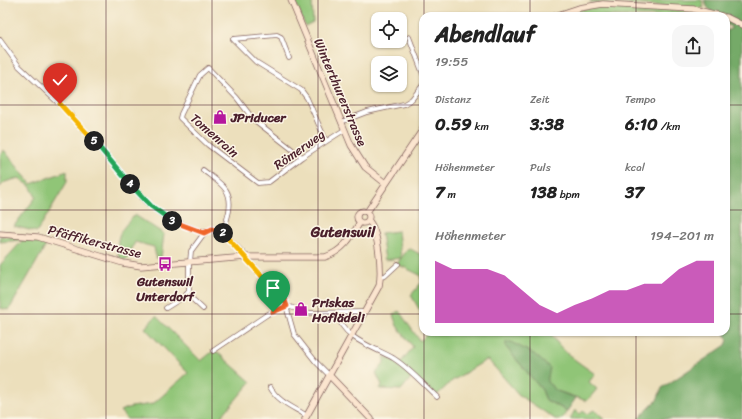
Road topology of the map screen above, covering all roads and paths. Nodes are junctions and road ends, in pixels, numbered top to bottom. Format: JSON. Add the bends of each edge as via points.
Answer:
{"nodes":[{"id":1,"x":291,"y":0,"type":"edge"},
{"id":2,"x":568,"y":12,"type":"edge"},
{"id":3,"x":705,"y":12,"type":"edge"},
{"id":4,"x":730,"y":20,"type":"edge"},
{"id":5,"x":742,"y":25,"type":"edge"},
{"id":6,"x":409,"y":37,"type":"dead end"},
{"id":7,"x":0,"y":40,"type":"edge"},
{"id":8,"x":289,"y":58,"type":"dead end"},
{"id":9,"x":419,"y":63,"type":"edge"},
{"id":10,"x":419,"y":90,"type":"edge"},
{"id":11,"x":341,"y":122,"type":"junction"},
{"id":12,"x":344,"y":130,"type":"junction"},
{"id":13,"x":419,"y":135,"type":"edge"},
{"id":14,"x":326,"y":141,"type":"junction"},
{"id":15,"x":302,"y":157,"type":"junction"},
{"id":16,"x":203,"y":170,"type":"dead end"},
{"id":17,"x":385,"y":183,"type":"junction"},
{"id":18,"x":265,"y":184,"type":"joint"},
{"id":19,"x":366,"y":212,"type":"junction"},
{"id":20,"x":368,"y":220,"type":"junction"},
{"id":21,"x":360,"y":222,"type":"junction"},
{"id":22,"x":222,"y":232,"type":"junction"},
{"id":23,"x":204,"y":233,"type":"junction"},
{"id":24,"x":0,"y":234,"type":"edge"},
{"id":25,"x":246,"y":257,"type":"junction"},
{"id":26,"x":190,"y":262,"type":"junction"},
{"id":27,"x":398,"y":264,"type":"dead end"},
{"id":28,"x":380,"y":277,"type":"junction"},
{"id":29,"x":188,"y":294,"type":"junction"},
{"id":30,"x":287,"y":306,"type":"junction"},
{"id":31,"x":166,"y":308,"type":"dead end"},
{"id":32,"x":203,"y":309,"type":"dead end"},
{"id":33,"x":361,"y":312,"type":"junction"},
{"id":34,"x":338,"y":313,"type":"junction"},
{"id":35,"x":350,"y":333,"type":"junction"},
{"id":36,"x":213,"y":351,"type":"dead end"},
{"id":37,"x":329,"y":375,"type":"junction"},
{"id":38,"x":270,"y":387,"type":"dead end"},
{"id":39,"x":437,"y":397,"type":"dead end"},
{"id":40,"x":306,"y":417,"type":"edge"},
{"id":41,"x":371,"y":419,"type":"edge"}],
"edges":[{"from":1,"to":11,"type":"main road","name":"Winterthurerstrasse"},
{"from":2,"to":3,"type":"main road","via":[[603,4],[693,9]]},
{"from":4,"to":5,"type":"main road"},
{"from":6,"to":9,"type":"street"},
{"from":7,"to":23,"type":"street","via":[[19,66],[71,115],[139,194],[172,220]]},
{"from":8,"to":14,"type":"street","via":[[281,37],[277,35],[233,39],[256,62],[301,90]]},
{"from":10,"to":11,"type":"street","via":[[404,104],[367,112]]},
{"from":11,"to":12,"type":"main road","name":"Winterthurerstrasse"},
{"from":12,"to":14,"type":"street","name":"Römerweg"},
{"from":12,"to":17,"type":"main road","name":"Winterthurerstrasse","via":[[355,154],[365,167]]},
{"from":13,"to":17,"type":"main road"},
{"from":14,"to":15,"type":"street","name":"Römerweg"},
{"from":15,"to":18,"type":"street","name":"Römerweg"},
{"from":15,"to":18,"type":"street","name":"Tomenrain","via":[[253,119],[208,68],[200,75],[180,118],[208,145],[258,182]]},
{"from":16,"to":22,"type":"street","via":[[224,187],[229,195],[226,226]]},
{"from":17,"to":19,"type":"main road"},
{"from":19,"to":20,"type":"main road"},
{"from":19,"to":21,"type":"main road","via":[[358,214]]},
{"from":20,"to":21,"type":"main road"},
{"from":20,"to":28,"type":"main road","via":[[375,230]]},
{"from":21,"to":25,"type":"main road","name":"Pfäffikerstrasse","via":[[345,245],[325,257]]},
{"from":22,"to":23,"type":"street","via":[[212,229]]},
{"from":22,"to":25,"type":"street"},
{"from":23,"to":26,"type":"street","via":[[192,250]]},
{"from":24,"to":26,"type":"main road","name":"Pfäffikerstrasse","via":[[38,237],[134,265]]},
{"from":25,"to":26,"type":"main road","name":"Pfäffikerstrasse"},
{"from":25,"to":30,"type":"street","via":[[282,296]]},
{"from":26,"to":29,"type":"street"},
{"from":27,"to":28,"type":"street","via":[[385,276]]},
{"from":28,"to":33,"type":"main road","via":[[377,290]]},
{"from":29,"to":31,"type":"street"},
{"from":29,"to":32,"type":"street"},
{"from":30,"to":34,"type":"street","via":[[304,313]]},
{"from":30,"to":36,"type":"street","via":[[268,314]]},
{"from":30,"to":37,"type":"street","via":[[290,323],[297,339]]},
{"from":33,"to":34,"type":"street"},
{"from":33,"to":35,"type":"main road"},
{"from":34,"to":35,"type":"street","via":[[340,321]]},
{"from":35,"to":37,"type":"main road"},
{"from":35,"to":39,"type":"street","via":[[375,350],[393,358]]},
{"from":37,"to":40,"type":"main road"},
{"from":37,"to":41,"type":"main road"},
{"from":38,"to":40,"type":"street","via":[[275,396]]}]}
